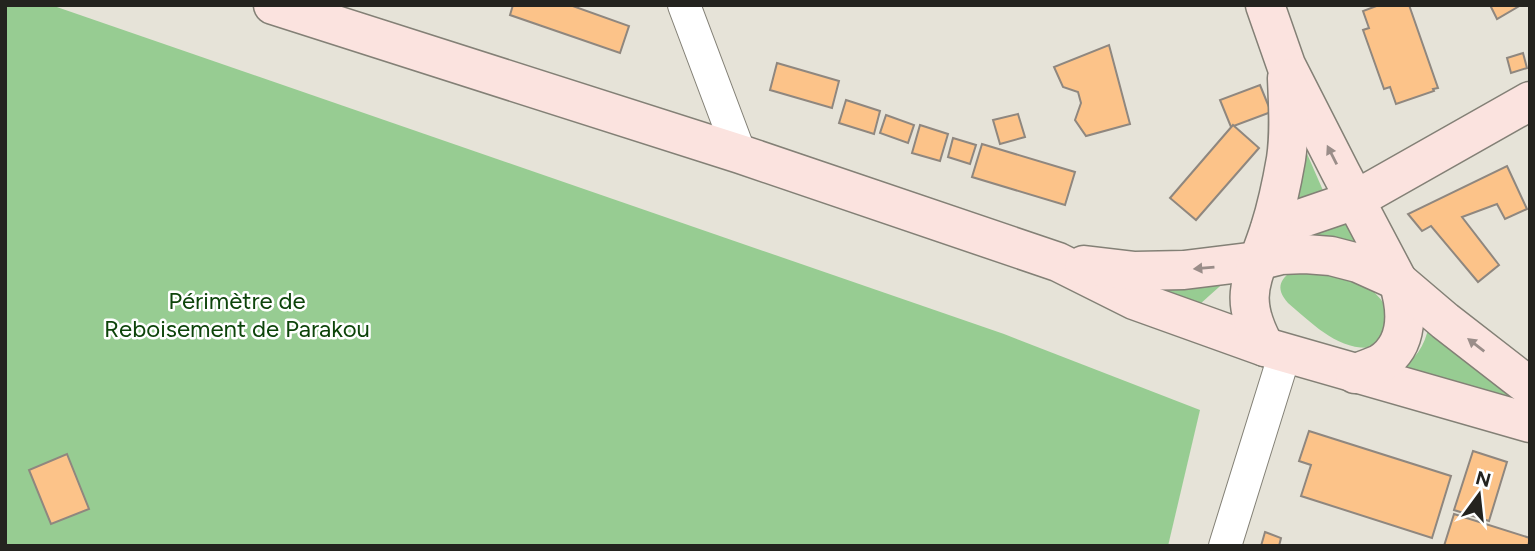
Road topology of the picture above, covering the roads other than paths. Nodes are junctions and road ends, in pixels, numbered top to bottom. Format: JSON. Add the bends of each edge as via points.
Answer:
{"nodes":[{"id":1,"x":273,"y":5,"type":"edge"},
{"id":2,"x":684,"y":5,"type":"edge"},
{"id":3,"x":1265,"y":5,"type":"edge"},
{"id":4,"x":1286,"y":65,"type":"junction"},
{"id":5,"x":1530,"y":101,"type":"edge"},
{"id":6,"x":740,"y":154,"type":"junction"},
{"id":7,"x":1355,"y":200,"type":"junction"},
{"id":8,"x":1263,"y":245,"type":"junction"},
{"id":9,"x":1058,"y":262,"type":"junction"},
{"id":10,"x":1398,"y":281,"type":"junction"},
{"id":11,"x":1275,"y":350,"type":"junction"},
{"id":12,"x":1355,"y":374,"type":"junction"},
{"id":13,"x":1530,"y":387,"type":"edge"},
{"id":14,"x":1530,"y":423,"type":"edge"},
{"id":15,"x":1225,"y":546,"type":"edge"}],
"edges":[{"from":1,"to":6,"type":"street"},
{"from":2,"to":6,"type":"street"},
{"from":3,"to":4,"type":"street"},
{"from":7,"to":4,"type":"street","one_way":true},
{"from":4,"to":8,"type":"street","via":[[1286,157]]},
{"from":5,"to":7,"type":"street"},
{"from":6,"to":9,"type":"street"},
{"from":7,"to":8,"type":"street"},
{"from":7,"to":10,"type":"street"},
{"from":8,"to":9,"type":"street","one_way":true,"via":[[1206,268],[1135,271]]},
{"from":8,"to":10,"type":"street","via":[[1281,255],[1331,256],[1358,263]]},
{"from":8,"to":11,"type":"street","via":[[1249,291],[1249,308],[1255,329]]},
{"from":9,"to":11,"type":"street","via":[[1134,300]]},
{"from":10,"to":12,"type":"street","via":[[1405,317],[1398,344],[1380,363]]},
{"from":13,"to":10,"type":"street","one_way":true},
{"from":11,"to":12,"type":"street"},
{"from":11,"to":15,"type":"street"},
{"from":12,"to":14,"type":"street"}]}
